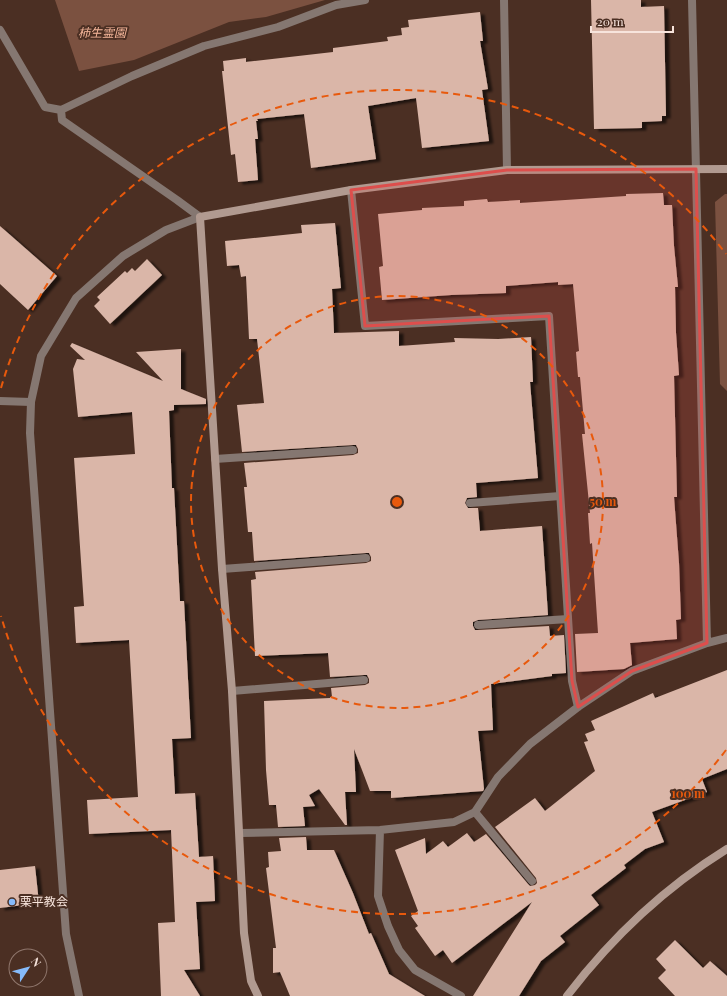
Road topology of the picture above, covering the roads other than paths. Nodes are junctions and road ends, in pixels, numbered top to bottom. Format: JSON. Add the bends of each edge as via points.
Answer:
{"nodes":[{"id":1,"x":365,"y":0,"type":"edge"},
{"id":2,"x":504,"y":0,"type":"edge"},
{"id":3,"x":692,"y":0,"type":"edge"},
{"id":4,"x":351,"y":1,"type":"edge"},
{"id":5,"x":0,"y":30,"type":"edge"},
{"id":6,"x":61,"y":110,"type":"junction"},
{"id":7,"x":696,"y":169,"type":"junction"},
{"id":8,"x":727,"y":169,"type":"edge"},
{"id":9,"x":507,"y":170,"type":"junction"},
{"id":10,"x":351,"y":190,"type":"junction"},
{"id":11,"x":200,"y":217,"type":"junction"},
{"id":12,"x":0,"y":401,"type":"edge"},
{"id":13,"x":31,"y":402,"type":"junction"},
{"id":14,"x":353,"y":450,"type":"dead end"},
{"id":15,"x":215,"y":460,"type":"junction"},
{"id":16,"x":560,"y":496,"type":"junction"},
{"id":17,"x":470,"y":503,"type":"dead end"},
{"id":18,"x":366,"y":558,"type":"dead end"},
{"id":19,"x":222,"y":569,"type":"junction"},
{"id":20,"x":568,"y":619,"type":"junction"},
{"id":21,"x":478,"y":625,"type":"dead end"},
{"id":22,"x":727,"y":638,"type":"edge"},
{"id":23,"x":707,"y":643,"type":"junction"},
{"id":24,"x":364,"y":680,"type":"dead end"},
{"id":25,"x":232,"y":691,"type":"junction"},
{"id":26,"x":578,"y":707,"type":"junction"},
{"id":27,"x":475,"y":812,"type":"junction"},
{"id":28,"x":380,"y":830,"type":"junction"},
{"id":29,"x":240,"y":833,"type":"junction"},
{"id":30,"x":727,"y":848,"type":"edge"},
{"id":31,"x":532,"y":881,"type":"dead end"},
{"id":32,"x":79,"y":996,"type":"edge"},
{"id":33,"x":258,"y":996,"type":"edge"},
{"id":34,"x":461,"y":996,"type":"edge"},
{"id":35,"x":567,"y":996,"type":"edge"}],
"edges":[{"from":1,"to":4,"type":"street"},
{"from":2,"to":9,"type":"street"},
{"from":3,"to":7,"type":"street"},
{"from":4,"to":6,"type":"street","via":[[278,27],[204,46],[132,76]]},
{"from":5,"to":6,"type":"street","via":[[45,107]]},
{"from":6,"to":11,"type":"street","via":[[62,120]]},
{"from":7,"to":8,"type":"street"},
{"from":7,"to":9,"type":"street"},
{"from":7,"to":23,"type":"street"},
{"from":9,"to":10,"type":"street"},
{"from":10,"to":11,"type":"street"},
{"from":10,"to":16,"type":"street","via":[[365,326],[549,316]]},
{"from":11,"to":13,"type":"street","via":[[166,230],[123,256],[76,298],[41,356]]},
{"from":11,"to":15,"type":"street"},
{"from":12,"to":13,"type":"street"},
{"from":13,"to":32,"type":"street","via":[[30,433],[66,934]]},
{"from":14,"to":15,"type":"street"},
{"from":15,"to":19,"type":"street"},
{"from":16,"to":17,"type":"street"},
{"from":16,"to":20,"type":"street"},
{"from":18,"to":19,"type":"street"},
{"from":19,"to":25,"type":"street"},
{"from":20,"to":21,"type":"street"},
{"from":20,"to":26,"type":"street","via":[[572,681]]},
{"from":22,"to":23,"type":"street"},
{"from":23,"to":26,"type":"street","via":[[632,671]]},
{"from":24,"to":25,"type":"street"},
{"from":25,"to":29,"type":"street"},
{"from":26,"to":27,"type":"street","via":[[530,744],[498,777]]},
{"from":27,"to":28,"type":"street","via":[[454,822]]},
{"from":27,"to":31,"type":"street"},
{"from":28,"to":29,"type":"street"},
{"from":28,"to":34,"type":"street","via":[[378,896],[399,950],[415,970]]},
{"from":29,"to":33,"type":"street","via":[[244,933],[251,981]]},
{"from":30,"to":35,"type":"street","via":[[667,890],[630,924]]}]}
